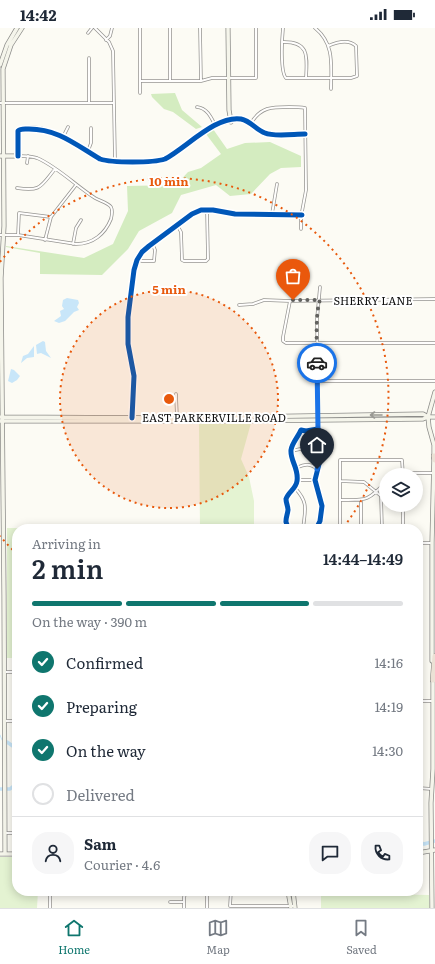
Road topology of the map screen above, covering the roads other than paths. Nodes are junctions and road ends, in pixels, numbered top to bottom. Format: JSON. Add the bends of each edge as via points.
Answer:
{"nodes":[{"id":1,"x":17,"y":28,"type":"edge"},
{"id":2,"x":22,"y":28,"type":"edge"},
{"id":3,"x":93,"y":28,"type":"edge"},
{"id":4,"x":112,"y":28,"type":"edge"},
{"id":5,"x":140,"y":28,"type":"edge"},
{"id":6,"x":170,"y":28,"type":"edge"},
{"id":7,"x":200,"y":28,"type":"edge"},
{"id":8,"x":228,"y":28,"type":"edge"},
{"id":9,"x":256,"y":28,"type":"edge"},
{"id":10,"x":283,"y":28,"type":"edge"},
{"id":11,"x":315,"y":28,"type":"edge"},
{"id":12,"x":88,"y":33,"type":"dead end"},
{"id":13,"x":106,"y":40,"type":"junction"},
{"id":14,"x":282,"y":42,"type":"junction"},
{"id":15,"x":328,"y":46,"type":"junction"},
{"id":16,"x":89,"y":58,"type":"dead end"},
{"id":17,"x":0,"y":65,"type":"edge"},
{"id":18,"x":2,"y":69,"type":"edge"},
{"id":19,"x":229,"y":78,"type":"junction"},
{"id":20,"x":306,"y":78,"type":"junction"},
{"id":21,"x":331,"y":78,"type":"junction"},
{"id":22,"x":140,"y":81,"type":"junction"},
{"id":23,"x":170,"y":81,"type":"junction"},
{"id":24,"x":200,"y":81,"type":"junction"},
{"id":25,"x":331,"y":89,"type":"dead end"},
{"id":26,"x":140,"y":93,"type":"dead end"},
{"id":27,"x":1,"y":103,"type":"edge"},
{"id":28,"x":90,"y":103,"type":"junction"},
{"id":29,"x":114,"y":103,"type":"junction"},
{"id":30,"x":197,"y":107,"type":"dead end"},
{"id":31,"x":231,"y":121,"type":"junction"},
{"id":32,"x":251,"y":123,"type":"junction"},
{"id":33,"x":215,"y":125,"type":"junction"},
{"id":34,"x":68,"y":127,"type":"dead end"},
{"id":35,"x":91,"y":128,"type":"dead end"},
{"id":36,"x":305,"y":134,"type":"junction"},
{"id":37,"x":63,"y":137,"type":"junction"},
{"id":38,"x":87,"y":152,"type":"junction"},
{"id":39,"x":2,"y":156,"type":"edge"},
{"id":40,"x":18,"y":156,"type":"junction"},
{"id":41,"x":28,"y":156,"type":"junction"},
{"id":42,"x":115,"y":161,"type":"junction"},
{"id":43,"x":27,"y":163,"type":"dead end"},
{"id":44,"x":55,"y":169,"type":"junction"},
{"id":45,"x":277,"y":184,"type":"dead end"},
{"id":46,"x":76,"y":185,"type":"junction"},
{"id":47,"x":17,"y":188,"type":"dead end"},
{"id":48,"x":2,"y":203,"type":"edge"},
{"id":49,"x":207,"y":210,"type":"junction"},
{"id":50,"x":272,"y":214,"type":"junction"},
{"id":51,"x":302,"y":215,"type":"junction"},
{"id":52,"x":51,"y":217,"type":"junction"},
{"id":53,"x":81,"y":220,"type":"dead end"},
{"id":54,"x":177,"y":225,"type":"junction"},
{"id":55,"x":301,"y":229,"type":"dead end"},
{"id":56,"x":2,"y":235,"type":"edge"},
{"id":57,"x":18,"y":235,"type":"junction"},
{"id":58,"x":46,"y":240,"type":"junction"},
{"id":59,"x":152,"y":243,"type":"junction"},
{"id":60,"x":73,"y":244,"type":"junction"},
{"id":61,"x":2,"y":254,"type":"edge"},
{"id":62,"x":138,"y":260,"type":"junction"},
{"id":63,"x":320,"y":287,"type":"dead end"},
{"id":64,"x":435,"y":299,"type":"edge"},
{"id":65,"x":320,"y":300,"type":"junction"},
{"id":66,"x":290,"y":301,"type":"junction"},
{"id":67,"x":239,"y":305,"type":"dead end"},
{"id":68,"x":318,"y":343,"type":"junction"},
{"id":69,"x":435,"y":343,"type":"edge"},
{"id":70,"x":129,"y":374,"type":"dead end"},
{"id":71,"x":134,"y":374,"type":"junction"},
{"id":72,"x":318,"y":381,"type":"junction"},
{"id":73,"x":435,"y":381,"type":"edge"},
{"id":74,"x":435,"y":392,"type":"edge"},
{"id":75,"x":176,"y":394,"type":"dead end"},
{"id":76,"x":362,"y":415,"type":"junction"},
{"id":77,"x":341,"y":416,"type":"junction"},
{"id":78,"x":414,"y":417,"type":"junction"},
{"id":79,"x":428,"y":417,"type":"junction"},
{"id":80,"x":435,"y":417,"type":"edge"},
{"id":81,"x":1,"y":419,"type":"edge"},
{"id":82,"x":132,"y":419,"type":"junction"},
{"id":83,"x":318,"y":419,"type":"junction"},
{"id":84,"x":177,"y":420,"type":"junction"},
{"id":85,"x":363,"y":420,"type":"junction"},
{"id":86,"x":327,"y":421,"type":"junction"},
{"id":87,"x":318,"y":429,"type":"junction"},
{"id":88,"x":320,"y":448,"type":"junction"},
{"id":89,"x":0,"y":449,"type":"edge"},
{"id":90,"x":291,"y":450,"type":"junction"},
{"id":91,"x":3,"y":458,"type":"junction"},
{"id":92,"x":435,"y":458,"type":"edge"},
{"id":93,"x":296,"y":468,"type":"junction"},
{"id":94,"x":403,"y":468,"type":"edge"},
{"id":95,"x":317,"y":469,"type":"junction"},
{"id":96,"x":434,"y":472,"type":"junction"},
{"id":97,"x":423,"y":473,"type":"edge"},
{"id":98,"x":297,"y":480,"type":"junction"},
{"id":99,"x":315,"y":480,"type":"junction"},
{"id":100,"x":340,"y":481,"type":"junction"},
{"id":101,"x":295,"y":488,"type":"junction"},
{"id":102,"x":377,"y":492,"type":"junction"},
{"id":103,"x":340,"y":500,"type":"junction"},
{"id":104,"x":361,"y":500,"type":"junction"},
{"id":105,"x":403,"y":512,"type":"edge"},
{"id":106,"x":286,"y":524,"type":"edge"},
{"id":107,"x":304,"y":524,"type":"edge"},
{"id":108,"x":318,"y":524,"type":"edge"},
{"id":109,"x":340,"y":524,"type":"edge"},
{"id":110,"x":361,"y":524,"type":"edge"},
{"id":111,"x":382,"y":524,"type":"edge"},
{"id":112,"x":403,"y":524,"type":"edge"},
{"id":113,"x":423,"y":543,"type":"edge"},
{"id":114,"x":432,"y":543,"type":"junction"},
{"id":115,"x":2,"y":595,"type":"edge"},
{"id":116,"x":435,"y":656,"type":"edge"},
{"id":117,"x":4,"y":672,"type":"junction"},
{"id":118,"x":12,"y":672,"type":"edge"},
{"id":119,"x":433,"y":680,"type":"junction"},
{"id":120,"x":2,"y":690,"type":"edge"},
{"id":121,"x":423,"y":701,"type":"edge"},
{"id":122,"x":433,"y":701,"type":"junction"},
{"id":123,"x":4,"y":721,"type":"junction"},
{"id":124,"x":12,"y":721,"type":"edge"},
{"id":125,"x":423,"y":788,"type":"edge"},
{"id":126,"x":432,"y":789,"type":"junction"},
{"id":127,"x":4,"y":833,"type":"junction"},
{"id":128,"x":12,"y":833,"type":"edge"},
{"id":129,"x":423,"y":852,"type":"edge"},
{"id":130,"x":433,"y":852,"type":"edge"},
{"id":131,"x":2,"y":854,"type":"edge"},
{"id":132,"x":50,"y":896,"type":"edge"},
{"id":133,"x":186,"y":896,"type":"edge"},
{"id":134,"x":207,"y":896,"type":"edge"},
{"id":135,"x":230,"y":896,"type":"edge"},
{"id":136,"x":290,"y":896,"type":"edge"},
{"id":137,"x":293,"y":896,"type":"edge"},
{"id":138,"x":170,"y":902,"type":"dead end"},
{"id":139,"x":184,"y":902,"type":"junction"},
{"id":140,"x":293,"y":907,"type":"edge"},
{"id":141,"x":50,"y":908,"type":"edge"},
{"id":142,"x":184,"y":908,"type":"edge"},
{"id":143,"x":207,"y":908,"type":"edge"},
{"id":144,"x":432,"y":908,"type":"edge"}],
"edges":[{"from":1,"to":17,"type":"main road"},
{"from":2,"to":18,"type":"main road","via":[[11,45]]},
{"from":3,"to":12,"type":"street"},
{"from":3,"to":13,"type":"street"},
{"from":4,"to":13,"type":"street"},
{"from":5,"to":22,"type":"street"},
{"from":6,"to":23,"type":"street"},
{"from":7,"to":24,"type":"street"},
{"from":8,"to":19,"type":"main road"},
{"from":9,"to":19,"type":"street","via":[[256,78]]},
{"from":10,"to":14,"type":"street"},
{"from":11,"to":15,"type":"street"},
{"from":13,"to":29,"type":"street","via":[[113,51]]},
{"from":14,"to":20,"type":"street","via":[[296,43],[304,50]]},
{"from":14,"to":20,"type":"street","via":[[283,74],[286,78]]},
{"from":15,"to":21,"type":"street","via":[[331,53]]},
{"from":15,"to":21,"type":"street","via":[[336,42],[346,42],[354,44],[357,50],[356,76]]},
{"from":16,"to":28,"type":"street"},
{"from":18,"to":27,"type":"main road"},
{"from":19,"to":24,"type":"street"},
{"from":19,"to":31,"type":"main road"},
{"from":20,"to":21,"type":"street"},
{"from":21,"to":25,"type":"street"},
{"from":22,"to":23,"type":"street"},
{"from":22,"to":26,"type":"street"},
{"from":23,"to":24,"type":"street"},
{"from":27,"to":28,"type":"street"},
{"from":27,"to":39,"type":"main road"},
{"from":28,"to":29,"type":"street"},
{"from":29,"to":42,"type":"street"},
{"from":30,"to":33,"type":"street","via":[[207,112]]},
{"from":31,"to":32,"type":"street","via":[[240,119]]},
{"from":31,"to":33,"type":"main road"},
{"from":32,"to":36,"type":"street","via":[[261,132],[268,134]]},
{"from":32,"to":36,"type":"street","via":[[258,114],[268,108],[304,107]]},
{"from":33,"to":42,"type":"main road","via":[[165,159]]},
{"from":34,"to":37,"type":"street"},
{"from":35,"to":38,"type":"street","via":[[91,143]]},
{"from":36,"to":51,"type":"street","via":[[306,193]]},
{"from":37,"to":38,"type":"main road"},
{"from":37,"to":40,"type":"main road","via":[[45,130],[20,129]]},
{"from":38,"to":42,"type":"main road","via":[[100,159]]},
{"from":39,"to":40,"type":"main road"},
{"from":39,"to":48,"type":"main road"},
{"from":40,"to":41,"type":"street"},
{"from":41,"to":43,"type":"street"},
{"from":41,"to":44,"type":"street","via":[[37,158]]},
{"from":44,"to":46,"type":"street"},
{"from":44,"to":47,"type":"street","via":[[38,189]]},
{"from":45,"to":50,"type":"street"},
{"from":46,"to":52,"type":"street"},
{"from":46,"to":60,"type":"street","via":[[112,211],[101,235],[84,244]]},
{"from":48,"to":56,"type":"main road"},
{"from":49,"to":50,"type":"street","via":[[236,214]]},
{"from":49,"to":54,"type":"street","via":[[194,213]]},
{"from":49,"to":54,"type":"street","via":[[207,260],[182,261],[181,232]]},
{"from":50,"to":51,"type":"street"},
{"from":51,"to":55,"type":"street"},
{"from":52,"to":57,"type":"street","via":[[19,213]]},
{"from":52,"to":58,"type":"street"},
{"from":53,"to":60,"type":"street","via":[[76,228]]},
{"from":54,"to":59,"type":"street"},
{"from":56,"to":57,"type":"street"},
{"from":56,"to":61,"type":"main road"},
{"from":57,"to":58,"type":"street"},
{"from":58,"to":60,"type":"street"},
{"from":59,"to":62,"type":"street"},
{"from":59,"to":62,"type":"street","via":[[155,250],[154,261]]},
{"from":61,"to":81,"type":"main road"},
{"from":62,"to":71,"type":"street","via":[[134,270],[128,317],[128,344]]},
{"from":63,"to":65,"type":"street"},
{"from":64,"to":65,"type":"street","name":"SHERRY LANE"},
{"from":65,"to":66,"type":"street","name":"SHERRY LANE"},
{"from":65,"to":68,"type":"street","via":[[317,319]]},
{"from":66,"to":67,"type":"street","name":"SHERRY LANE","via":[[264,300]]},
{"from":66,"to":68,"type":"street","via":[[283,341]]},
{"from":68,"to":69,"type":"street"},
{"from":68,"to":72,"type":"street"},
{"from":70,"to":71,"type":"street"},
{"from":71,"to":82,"type":"street"},
{"from":72,"to":73,"type":"street"},
{"from":72,"to":83,"type":"street"},
{"from":74,"to":79,"type":"main road"},
{"from":75,"to":84,"type":"street"},
{"from":76,"to":77,"type":"main road","name":"EAST PARKERVILLE ROAD"},
{"from":78,"to":76,"type":"main road","name":"EAST PARKERVILLE ROAD","one_way":true},
{"from":76,"to":85,"type":"main road"},
{"from":77,"to":83,"type":"main road","name":"EAST PARKERVILLE ROAD"},
{"from":77,"to":86,"type":"main road"},
{"from":78,"to":79,"type":"main road","name":"EAST PARKERVILLE ROAD","via":[[423,414]]},
{"from":78,"to":85,"type":"main road","name":"EAST PARKERVILLE ROAD"},
{"from":79,"to":80,"type":"main road","name":"EAST PARKERVILLE ROAD"},
{"from":79,"to":92,"type":"main road"},
{"from":81,"to":82,"type":"main road","name":"EAST PARKERVILLE ROAD"},
{"from":81,"to":91,"type":"main road"},
{"from":82,"to":84,"type":"main road","name":"EAST PARKERVILLE ROAD"},
{"from":83,"to":84,"type":"main road","name":"EAST PARKERVILLE ROAD"},
{"from":83,"to":86,"type":"main road","name":"EAST PARKERVILLE ROAD"},
{"from":83,"to":87,"type":"street"},
{"from":85,"to":86,"type":"main road","name":"EAST PARKERVILLE ROAD"},
{"from":87,"to":88,"type":"street","via":[[321,435]]},
{"from":87,"to":90,"type":"street","via":[[301,430]]},
{"from":88,"to":90,"type":"street"},
{"from":88,"to":95,"type":"street","via":[[321,456]]},
{"from":89,"to":91,"type":"main road"},
{"from":90,"to":93,"type":"street"},
{"from":91,"to":115,"type":"main road"},
{"from":92,"to":96,"type":"main road"},
{"from":93,"to":95,"type":"street","via":[[308,464]]},
{"from":93,"to":98,"type":"street"},
{"from":94,"to":100,"type":"street","via":[[402,460],[340,460]]},
{"from":95,"to":99,"type":"street"},
{"from":96,"to":97,"type":"street"},
{"from":96,"to":114,"type":"main road"},
{"from":98,"to":99,"type":"street"},
{"from":98,"to":101,"type":"street"},
{"from":99,"to":108,"type":"street","via":[[322,506]]},
{"from":100,"to":102,"type":"street","via":[[364,482]]},
{"from":100,"to":103,"type":"street"},
{"from":101,"to":106,"type":"street","via":[[286,499],[288,510]]},
{"from":101,"to":107,"type":"street","via":[[304,501]]},
{"from":102,"to":104,"type":"street"},
{"from":102,"to":111,"type":"street","via":[[382,498]]},
{"from":103,"to":104,"type":"street"},
{"from":103,"to":109,"type":"street"},
{"from":104,"to":110,"type":"street"},
{"from":105,"to":112,"type":"street"},
{"from":113,"to":114,"type":"street"},
{"from":114,"to":119,"type":"main road"},
{"from":115,"to":117,"type":"main road"},
{"from":116,"to":119,"type":"highway"},
{"from":117,"to":118,"type":"street"},
{"from":117,"to":120,"type":"main road"},
{"from":119,"to":122,"type":"main road"},
{"from":120,"to":123,"type":"main road"},
{"from":121,"to":122,"type":"street"},
{"from":122,"to":126,"type":"main road"},
{"from":123,"to":124,"type":"street"},
{"from":123,"to":127,"type":"main road"},
{"from":125,"to":126,"type":"street"},
{"from":126,"to":130,"type":"main road"},
{"from":127,"to":128,"type":"street"},
{"from":127,"to":131,"type":"main road"},
{"from":129,"to":130,"type":"main road"},
{"from":130,"to":144,"type":"main road"},
{"from":132,"to":141,"type":"street"},
{"from":133,"to":139,"type":"street"},
{"from":134,"to":143,"type":"street"},
{"from":135,"to":140,"type":"street","via":[[230,906]]},
{"from":136,"to":140,"type":"main road"},
{"from":137,"to":140,"type":"main road"},
{"from":138,"to":139,"type":"street"},
{"from":139,"to":142,"type":"street"}]}
